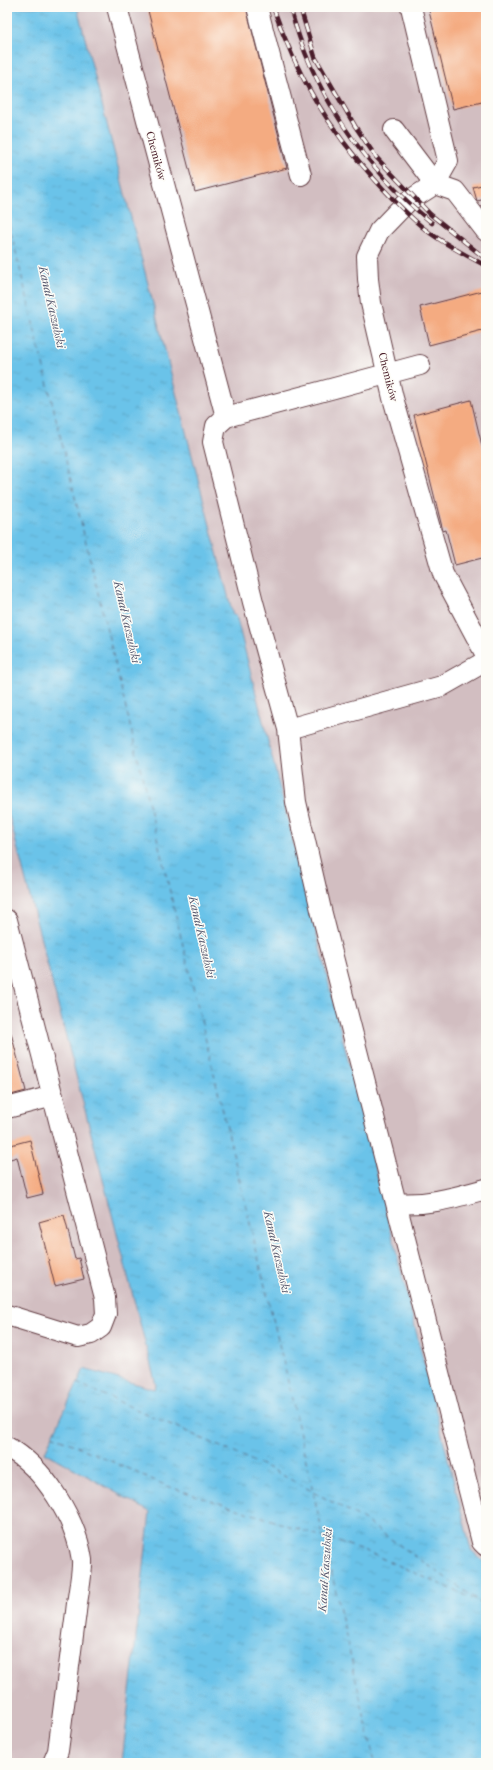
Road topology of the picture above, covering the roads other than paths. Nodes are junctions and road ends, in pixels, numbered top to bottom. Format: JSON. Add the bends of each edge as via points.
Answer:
{"nodes":[{"id":1,"x":117,"y":7,"type":"edge"},
{"id":2,"x":257,"y":7,"type":"edge"},
{"id":3,"x":411,"y":7,"type":"edge"},
{"id":4,"x":394,"y":130,"type":"dead end"},
{"id":5,"x":301,"y":175,"type":"dead end"},
{"id":6,"x":435,"y":184,"type":"junction"},
{"id":7,"x":486,"y":231,"type":"edge"},
{"id":8,"x":420,"y":365,"type":"dead end"},
{"id":9,"x":387,"y":373,"type":"junction"},
{"id":10,"x":226,"y":417,"type":"junction"},
{"id":11,"x":486,"y":655,"type":"edge"},
{"id":12,"x":486,"y":661,"type":"edge"},
{"id":13,"x":288,"y":728,"type":"junction"},
{"id":14,"x":7,"y":920,"type":"edge"},
{"id":15,"x":53,"y":1096,"type":"junction"},
{"id":16,"x":7,"y":1108,"type":"edge"},
{"id":17,"x":486,"y":1189,"type":"edge"},
{"id":18,"x":396,"y":1203,"type":"junction"},
{"id":19,"x":7,"y":1315,"type":"edge"},
{"id":20,"x":7,"y":1447,"type":"edge"},
{"id":21,"x":486,"y":1546,"type":"edge"},
{"id":22,"x":53,"y":1763,"type":"edge"}],
"edges":[{"from":1,"to":10,"type":"lane","name":"Chemików"},
{"from":2,"to":5,"type":"lane"},
{"from":3,"to":6,"type":"lane","via":[[448,160]]},
{"from":4,"to":6,"type":"lane"},
{"from":6,"to":7,"type":"lane","via":[[455,191]]},
{"from":6,"to":9,"type":"lane","name":"Chemików","via":[[407,202],[379,232],[367,256],[371,303]]},
{"from":8,"to":9,"type":"lane"},
{"from":9,"to":10,"type":"lane"},
{"from":9,"to":11,"type":"lane","name":"Chemików","via":[[443,574]]},
{"from":10,"to":13,"type":"lane","via":[[216,426],[213,442]]},
{"from":12,"to":13,"type":"lane","via":[[442,686]]},
{"from":13,"to":18,"type":"lane","via":[[296,802]]},
{"from":14,"to":15,"type":"lane"},
{"from":15,"to":16,"type":"lane"},
{"from":15,"to":19,"type":"lane","via":[[105,1298],[106,1314],[101,1327],[91,1334],[78,1337]]},
{"from":17,"to":18,"type":"lane","via":[[440,1202]]},
{"from":18,"to":21,"type":"lane","via":[[482,1542]]},
{"from":20,"to":22,"type":"lane","via":[[18,1453],[40,1474],[60,1500],[72,1527],[82,1561],[58,1751]]}]}
